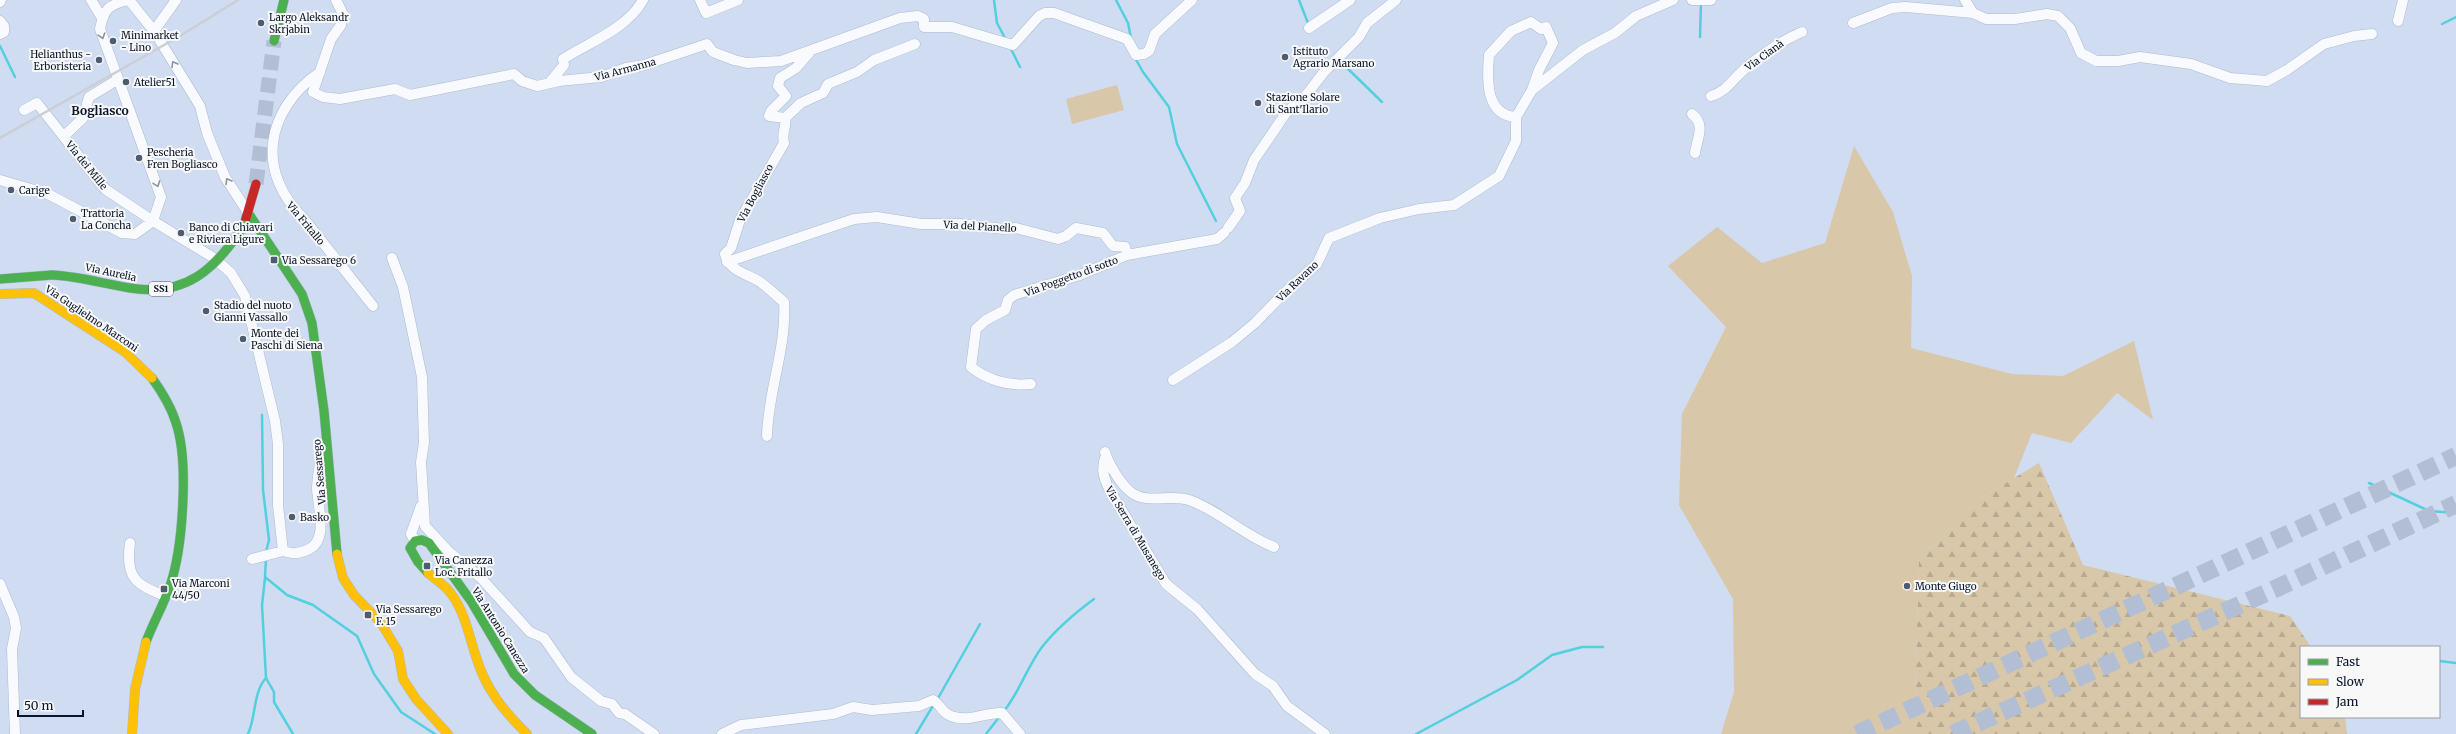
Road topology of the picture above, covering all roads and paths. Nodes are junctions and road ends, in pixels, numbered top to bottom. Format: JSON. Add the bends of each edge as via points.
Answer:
{"nodes":[{"id":1,"x":91,"y":0,"type":"edge"},
{"id":2,"x":129,"y":0,"type":"edge"},
{"id":3,"x":176,"y":0,"type":"edge"},
{"id":4,"x":284,"y":0,"type":"edge"},
{"id":5,"x":336,"y":0,"type":"edge"},
{"id":6,"x":642,"y":0,"type":"edge"},
{"id":7,"x":700,"y":0,"type":"edge"},
{"id":8,"x":738,"y":0,"type":"edge"},
{"id":9,"x":1192,"y":0,"type":"edge"},
{"id":10,"x":1350,"y":0,"type":"edge"},
{"id":11,"x":1396,"y":0,"type":"edge"},
{"id":12,"x":1673,"y":0,"type":"edge"},
{"id":13,"x":1692,"y":0,"type":"edge"},
{"id":14,"x":1707,"y":0,"type":"edge"},
{"id":15,"x":1965,"y":0,"type":"edge"},
{"id":16,"x":2402,"y":0,"type":"edge"},
{"id":17,"x":1972,"y":13,"type":"junction"},
{"id":18,"x":102,"y":18,"type":"junction"},
{"id":19,"x":0,"y":21,"type":"edge"},
{"id":20,"x":2398,"y":21,"type":"dead end"},
{"id":21,"x":1852,"y":23,"type":"dead end"},
{"id":22,"x":1309,"y":28,"type":"dead end"},
{"id":23,"x":154,"y":31,"type":"junction"},
{"id":24,"x":1802,"y":32,"type":"dead end"},
{"id":25,"x":0,"y":34,"type":"edge"},
{"id":26,"x":2372,"y":34,"type":"dead end"},
{"id":27,"x":274,"y":40,"type":"tunnel mouth"},
{"id":28,"x":915,"y":44,"type":"dead end"},
{"id":29,"x":810,"y":52,"type":"junction"},
{"id":30,"x":320,"y":72,"type":"junction"},
{"id":31,"x":117,"y":80,"type":"junction"},
{"id":32,"x":550,"y":82,"type":"junction"},
{"id":33,"x":1532,"y":90,"type":"junction"},
{"id":34,"x":1711,"y":96,"type":"dead end"},
{"id":35,"x":24,"y":110,"type":"dead end"},
{"id":36,"x":1692,"y":114,"type":"dead end"},
{"id":37,"x":1516,"y":117,"type":"junction"},
{"id":38,"x":785,"y":118,"type":"junction"},
{"id":39,"x":64,"y":136,"type":"junction"},
{"id":40,"x":1695,"y":153,"type":"dead end"},
{"id":41,"x":0,"y":180,"type":"edge"},
{"id":42,"x":256,"y":184,"type":"tunnel mouth"},
{"id":43,"x":248,"y":214,"type":"junction"},
{"id":44,"x":153,"y":221,"type":"junction"},
{"id":45,"x":1126,"y":255,"type":"junction"},
{"id":46,"x":392,"y":258,"type":"dead end"},
{"id":47,"x":727,"y":262,"type":"junction"},
{"id":48,"x":0,"y":279,"type":"edge"},
{"id":49,"x":0,"y":294,"type":"edge"},
{"id":50,"x":373,"y":306,"type":"dead end"},
{"id":51,"x":1173,"y":380,"type":"dead end"},
{"id":52,"x":1031,"y":384,"type":"dead end"},
{"id":53,"x":767,"y":436,"type":"dead end"},
{"id":54,"x":327,"y":439,"type":"junction"},
{"id":55,"x":422,"y":502,"type":"junction"},
{"id":56,"x":415,"y":541,"type":"junction"},
{"id":57,"x":130,"y":543,"type":"dead end"},
{"id":58,"x":1274,"y":547,"type":"dead end"},
{"id":59,"x":283,"y":551,"type":"junction"},
{"id":60,"x":256,"y":558,"type":"dead end"},
{"id":61,"x":0,"y":584,"type":"edge"},
{"id":62,"x":166,"y":596,"type":"junction"},
{"id":63,"x":447,"y":733,"type":"edge"},
{"id":64,"x":15,"y":734,"type":"edge"},
{"id":65,"x":132,"y":734,"type":"edge"},
{"id":66,"x":527,"y":734,"type":"edge"},
{"id":67,"x":592,"y":734,"type":"edge"},
{"id":68,"x":654,"y":734,"type":"edge"},
{"id":69,"x":722,"y":734,"type":"edge"},
{"id":70,"x":1020,"y":734,"type":"edge"},
{"id":71,"x":1325,"y":734,"type":"edge"}],
"edges":[{"from":1,"to":18,"type":"street"},
{"from":2,"to":18,"type":"street","via":[[115,3],[105,10]]},
{"from":2,"to":23,"type":"street"},
{"from":3,"to":23,"type":"street"},
{"from":4,"to":27,"type":"street","via":[[276,23]]},
{"from":5,"to":30,"type":"street","name":"Via Armanna","via":[[343,14],[341,25],[331,39]]},
{"from":6,"to":32,"type":"street","via":[[636,12],[607,34],[563,59],[564,65]]},
{"from":7,"to":8,"type":"street","via":[[706,14]]},
{"from":9,"to":29,"type":"street","name":"Via Armanna","via":[[1176,18],[1155,34],[1149,51],[1144,54],[1136,55],[1127,39],[1045,13],[1039,16],[1012,45],[952,27],[924,27],[924,20],[918,16],[900,18]]},
{"from":10,"to":22,"type":"street"},
{"from":11,"to":45,"type":"street","name":"Via Poggetto di sotto","via":[[1366,23],[1359,37],[1286,113],[1254,160],[1245,183],[1235,198],[1240,211],[1223,233]]},
{"from":12,"to":33,"type":"street","via":[[1636,16],[1615,34],[1583,50]]},
{"from":13,"to":14,"type":"street"},
{"from":15,"to":17,"type":"street"},
{"from":16,"to":20,"type":"street"},
{"from":17,"to":21,"type":"street","via":[[1892,8]]},
{"from":17,"to":26,"type":"street","via":[[1986,18],[2015,19],[2047,14],[2058,16],[2070,28],[2081,53],[2096,61],[2140,57],[2191,64],[2230,78],[2268,81],[2324,44]]},
{"from":18,"to":31,"type":"street","one_way":true,"via":[[100,29]]},
{"from":19,"to":25,"type":"street","via":[[4,26],[4,32]]},
{"from":43,"to":23,"type":"street","one_way":true,"via":[[225,177],[200,106]]},
{"from":24,"to":34,"type":"street","name":"Via Cianà","via":[[1788,38],[1746,68],[1721,93]]},
{"from":28,"to":38,"type":"street","via":[[874,60],[857,72],[828,84],[823,93],[801,103]]},
{"from":29,"to":32,"type":"street","name":"Via Armanna","via":[[786,60],[747,63],[713,52],[706,44],[644,66],[626,68],[600,77]]},
{"from":29,"to":38,"type":"street","via":[[796,68],[780,78],[778,86],[786,96],[769,116]]},
{"from":30,"to":32,"type":"street","name":"Via Armanna","via":[[313,92],[323,98],[340,99],[395,89],[410,95],[514,74],[522,81],[537,86]]},
{"from":30,"to":50,"type":"street","name":"Via Fritallo","via":[[293,96],[281,113],[274,134],[272,152],[275,170],[280,190],[292,207]]},
{"from":31,"to":39,"type":"street","via":[[89,97],[83,118]]},
{"from":31,"to":44,"type":"street","one_way":true,"via":[[161,197]]},
{"from":33,"to":37,"type":"street"},
{"from":33,"to":37,"type":"street","via":[[1553,42],[1546,27],[1541,30],[1530,22],[1511,31],[1489,55],[1487,77],[1493,104],[1498,111]]},
{"from":35,"to":39,"type":"street","name":"Via dei Mille","via":[[39,99]]},
{"from":36,"to":40,"type":"street","via":[[1698,119],[1701,128]]},
{"from":37,"to":51,"type":"street","name":"Via Ravano","via":[[1516,141],[1499,176],[1454,205],[1380,218],[1329,238],[1317,264],[1255,323],[1232,342]]},
{"from":38,"to":47,"type":"street","name":"Via Bogliasco","via":[[786,124],[782,135],[784,143],[740,220],[731,248],[725,254]]},
{"from":39,"to":44,"type":"street","name":"Via dei Mille","via":[[105,189]]},
{"from":41,"to":44,"type":"street","via":[[48,194],[122,233],[136,234]]},
{"from":42,"to":43,"type":"street","name":"Via Aurelia","number":"SS1"},
{"from":43,"to":48,"type":"street","name":"Via Aurelia","number":"SS1","bridge":true,"via":[[226,253],[210,270],[194,281],[173,288],[132,289],[89,278],[52,275]]},
{"from":43,"to":54,"type":"street","name":"Via Sessarego","via":[[305,302],[318,351]]},
{"from":44,"to":59,"type":"street","name":"Via dei Mille","via":[[214,258],[231,273],[245,296],[275,421],[278,444],[278,504]]},
{"from":45,"to":47,"type":"street","name":"Via del Pianello","via":[[1125,247],[1113,246],[1103,233],[1076,228],[1058,239],[1016,228],[921,224],[876,217],[854,219]]},
{"from":45,"to":52,"type":"street","name":"Via Poggetto di sotto","via":[[1080,275],[1014,295],[1008,300],[1005,310],[990,317],[976,329],[971,367],[982,375],[1001,382]]},
{"from":46,"to":55,"type":"street","via":[[403,287],[422,377]]},
{"from":47,"to":53,"type":"street","via":[[740,273],[758,281],[784,302],[785,324],[767,418]]},
{"from":49,"to":62,"type":"street","name":"Via Guglielmo Marconi","via":[[34,293],[116,345],[152,375],[164,391],[177,421],[184,478],[180,546]]},
{"from":54,"to":59,"type":"street","via":[[320,461],[317,500],[320,530],[317,541],[310,549],[296,555]]},
{"from":54,"to":63,"type":"street","name":"Via Sessarego","via":[[337,558],[343,578],[354,595],[381,623],[398,651],[403,679],[416,699]]},
{"from":55,"to":56,"type":"street","via":[[412,534]]},
{"from":55,"to":68,"type":"street","via":[[425,526],[449,552],[480,577],[530,632],[544,638],[571,677],[601,701],[612,704],[619,713],[625,714]]},
{"from":56,"to":66,"type":"street","via":[[410,548],[413,559],[453,595],[464,613],[478,664],[492,693],[508,716]]},
{"from":56,"to":67,"type":"street","name":"Via Antonio Canezza","via":[[429,543],[472,601],[508,665],[522,683],[535,695]]},
{"from":57,"to":62,"type":"street","via":[[128,557],[135,581],[146,590]]},
{"from":58,"to":71,"type":"street","name":"Via Serra di Musanego","via":[[1256,540],[1209,508],[1187,499],[1150,498],[1132,494],[1121,482],[1107,452],[1103,463],[1103,475],[1109,489],[1166,584],[1197,609],[1255,674],[1273,686],[1288,706]]},
{"from":59,"to":60,"type":"street"},
{"from":61,"to":64,"type":"street","via":[[16,628],[12,649]]},
{"from":62,"to":65,"type":"street","name":"Via Guglielmo Marconi","via":[[146,644],[133,694]]},
{"from":69,"to":70,"type":"street","via":[[741,725],[833,714],[853,707],[872,710],[919,706],[933,700],[938,703],[941,710],[951,716],[977,718],[1002,713]]}]}
